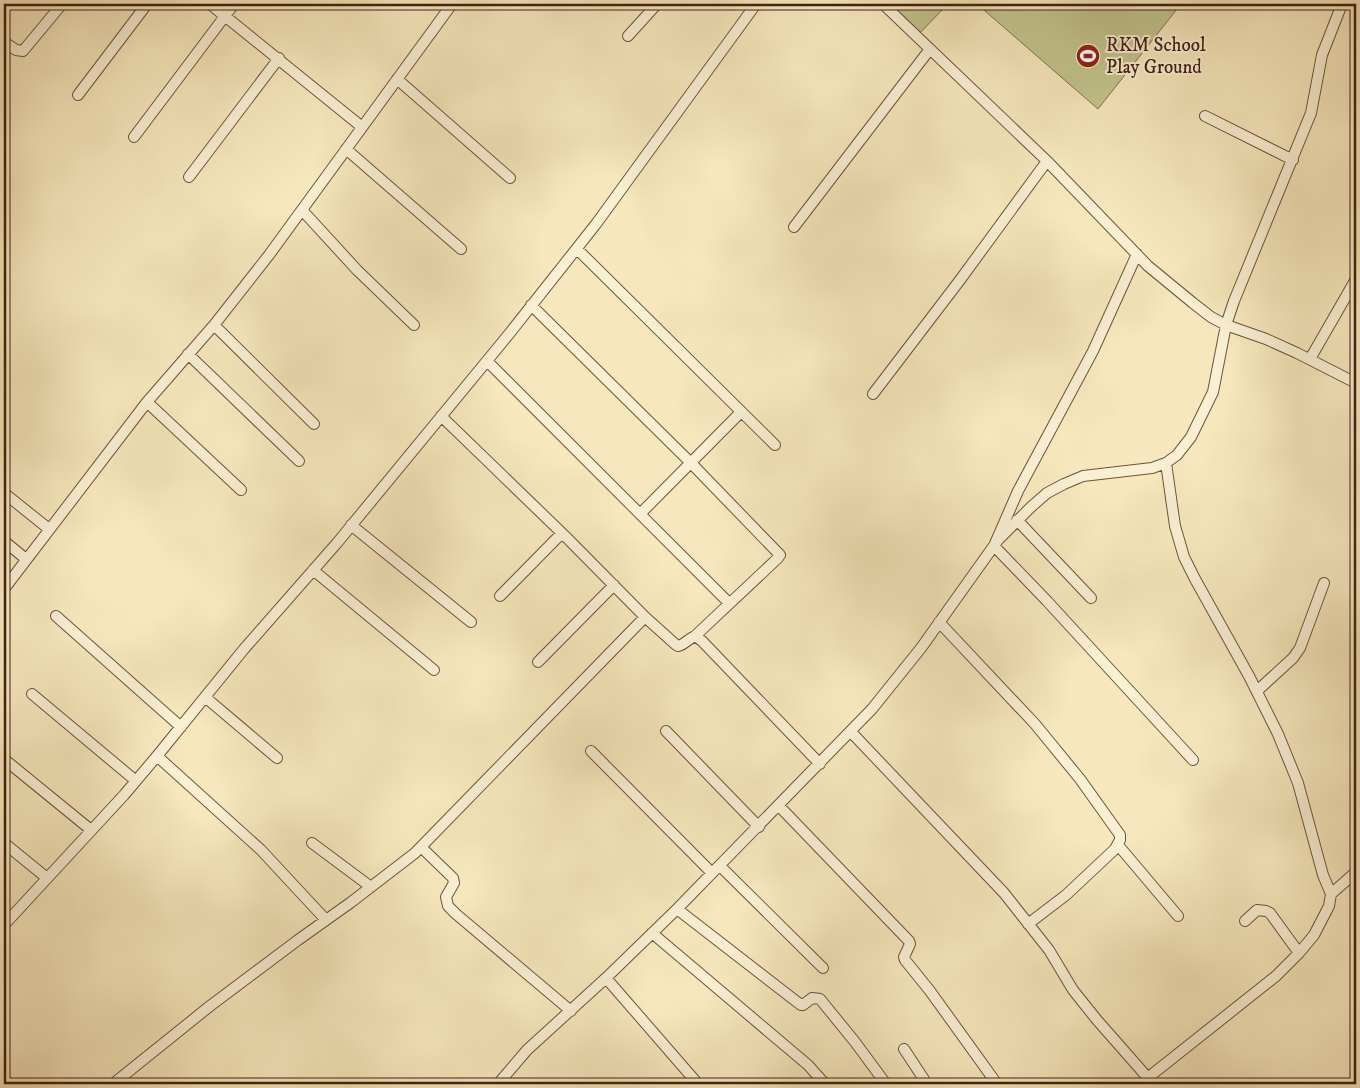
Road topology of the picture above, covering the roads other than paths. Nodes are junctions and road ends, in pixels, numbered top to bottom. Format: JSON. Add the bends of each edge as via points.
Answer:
{"nodes":[{"id":1,"x":62,"y":4,"type":"edge"},
{"id":2,"x":147,"y":4,"type":"edge"},
{"id":3,"x":210,"y":4,"type":"edge"},
{"id":4,"x":234,"y":4,"type":"edge"},
{"id":5,"x":452,"y":4,"type":"edge"},
{"id":6,"x":657,"y":4,"type":"edge"},
{"id":7,"x":756,"y":4,"type":"edge"},
{"id":8,"x":883,"y":4,"type":"edge"},
{"id":9,"x":1342,"y":4,"type":"edge"},
{"id":10,"x":225,"y":16,"type":"junction"},
{"id":11,"x":628,"y":36,"type":"dead end"},
{"id":12,"x":4,"y":42,"type":"edge"},
{"id":13,"x":930,"y":49,"type":"junction"},
{"id":14,"x":279,"y":58,"type":"junction"},
{"id":15,"x":397,"y":79,"type":"junction"},
{"id":16,"x":78,"y":95,"type":"dead end"},
{"id":17,"x":1204,"y":116,"type":"dead end"},
{"id":18,"x":362,"y":127,"type":"junction"},
{"id":19,"x":134,"y":137,"type":"dead end"},
{"id":20,"x":346,"y":149,"type":"junction"},
{"id":21,"x":1293,"y":160,"type":"junction"},
{"id":22,"x":1047,"y":161,"type":"junction"},
{"id":23,"x":189,"y":177,"type":"dead end"},
{"id":24,"x":510,"y":178,"type":"dead end"},
{"id":25,"x":302,"y":210,"type":"junction"},
{"id":26,"x":794,"y":227,"type":"dead end"},
{"id":27,"x":461,"y":249,"type":"dead end"},
{"id":28,"x":577,"y":249,"type":"junction"},
{"id":29,"x":1137,"y":254,"type":"junction"},
{"id":30,"x":1356,"y":278,"type":"edge"},
{"id":31,"x":531,"y":305,"type":"junction"},
{"id":32,"x":214,"y":325,"type":"junction"},
{"id":33,"x":414,"y":325,"type":"dead end"},
{"id":34,"x":1226,"y":325,"type":"junction"},
{"id":35,"x":188,"y":354,"type":"junction"},
{"id":36,"x":1310,"y":359,"type":"junction"},
{"id":37,"x":487,"y":361,"type":"junction"},
{"id":38,"x":1356,"y":383,"type":"edge"},
{"id":39,"x":873,"y":394,"type":"dead end"},
{"id":40,"x":147,"y":402,"type":"junction"},
{"id":41,"x":740,"y":412,"type":"junction"},
{"id":42,"x":441,"y":416,"type":"junction"},
{"id":43,"x":314,"y":424,"type":"dead end"},
{"id":44,"x":775,"y":445,"type":"dead end"},
{"id":45,"x":299,"y":461,"type":"dead end"},
{"id":46,"x":1166,"y":462,"type":"junction"},
{"id":47,"x":691,"y":463,"type":"junction"},
{"id":48,"x":242,"y":490,"type":"dead end"},
{"id":49,"x":4,"y":493,"type":"edge"},
{"id":50,"x":640,"y":514,"type":"junction"},
{"id":51,"x":1017,"y":520,"type":"junction"},
{"id":52,"x":351,"y":526,"type":"junction"},
{"id":53,"x":49,"y":530,"type":"junction"},
{"id":54,"x":562,"y":533,"type":"junction"},
{"id":55,"x":4,"y":541,"type":"edge"},
{"id":56,"x":994,"y":546,"type":"junction"},
{"id":57,"x":26,"y":559,"type":"junction"},
{"id":58,"x":313,"y":570,"type":"junction"},
{"id":59,"x":1324,"y":583,"type":"dead end"},
{"id":60,"x":614,"y":586,"type":"junction"},
{"id":61,"x":4,"y":589,"type":"edge"},
{"id":62,"x":500,"y":596,"type":"dead end"},
{"id":63,"x":1091,"y":598,"type":"dead end"},
{"id":64,"x":729,"y":604,"type":"junction"},
{"id":65,"x":56,"y":616,"type":"dead end"},
{"id":66,"x":645,"y":617,"type":"junction"},
{"id":67,"x":471,"y":622,"type":"dead end"},
{"id":68,"x":939,"y":622,"type":"junction"},
{"id":69,"x":694,"y":636,"type":"junction"},
{"id":70,"x":538,"y":662,"type":"dead end"},
{"id":71,"x":434,"y":670,"type":"dead end"},
{"id":72,"x":1257,"y":691,"type":"junction"},
{"id":73,"x":32,"y":694,"type":"dead end"},
{"id":74,"x":205,"y":697,"type":"junction"},
{"id":75,"x":181,"y":727,"type":"junction"},
{"id":76,"x":666,"y":731,"type":"dead end"},
{"id":77,"x":851,"y":732,"type":"junction"},
{"id":78,"x":591,"y":751,"type":"dead end"},
{"id":79,"x":158,"y":756,"type":"junction"},
{"id":80,"x":277,"y":758,"type":"dead end"},
{"id":81,"x":4,"y":759,"type":"edge"},
{"id":82,"x":1193,"y":760,"type":"dead end"},
{"id":83,"x":820,"y":764,"type":"junction"},
{"id":84,"x":136,"y":781,"type":"junction"},
{"id":85,"x":779,"y":806,"type":"junction"},
{"id":86,"x":758,"y":827,"type":"junction"},
{"id":87,"x":91,"y":830,"type":"junction"},
{"id":88,"x":4,"y":843,"type":"edge"},
{"id":89,"x":312,"y":843,"type":"dead end"},
{"id":90,"x":1118,"y":845,"type":"junction"},
{"id":91,"x":421,"y":847,"type":"junction"},
{"id":92,"x":716,"y":870,"type":"junction"},
{"id":93,"x":1356,"y":872,"type":"edge"},
{"id":94,"x":47,"y":878,"type":"junction"},
{"id":95,"x":371,"y":887,"type":"junction"},
{"id":96,"x":1331,"y":894,"type":"junction"},
{"id":97,"x":677,"y":909,"type":"junction"},
{"id":98,"x":1178,"y":916,"type":"dead end"},
{"id":99,"x":326,"y":920,"type":"junction"},
{"id":100,"x":1245,"y":920,"type":"dead end"},
{"id":101,"x":4,"y":924,"type":"edge"},
{"id":102,"x":1028,"y":924,"type":"junction"},
{"id":103,"x":652,"y":933,"type":"junction"},
{"id":104,"x":1299,"y":953,"type":"junction"},
{"id":105,"x":822,"y":968,"type":"dead end"},
{"id":106,"x":606,"y":978,"type":"junction"},
{"id":107,"x":571,"y":1011,"type":"junction"},
{"id":108,"x":904,"y":1049,"type":"dead end"},
{"id":109,"x":1144,"y":1081,"type":"edge"},
{"id":110,"x":113,"y":1084,"type":"edge"},
{"id":111,"x":498,"y":1084,"type":"edge"},
{"id":112,"x":698,"y":1084,"type":"edge"},
{"id":113,"x":825,"y":1084,"type":"edge"},
{"id":114,"x":886,"y":1084,"type":"edge"},
{"id":115,"x":927,"y":1084,"type":"edge"},
{"id":116,"x":997,"y":1084,"type":"edge"}],
"edges":[{"from":1,"to":12,"type":"street","via":[[22,50]]},
{"from":2,"to":16,"type":"street"},
{"from":3,"to":10,"type":"street"},
{"from":4,"to":10,"type":"street"},
{"from":5,"to":15,"type":"street"},
{"from":6,"to":11,"type":"street"},
{"from":7,"to":28,"type":"street"},
{"from":8,"to":13,"type":"street"},
{"from":9,"to":21,"type":"street","via":[[1322,55],[1311,113]]},
{"from":10,"to":14,"type":"street"},
{"from":10,"to":19,"type":"street"},
{"from":13,"to":22,"type":"street"},
{"from":13,"to":26,"type":"street"},
{"from":14,"to":18,"type":"street"},
{"from":14,"to":23,"type":"street"},
{"from":15,"to":18,"type":"street"},
{"from":15,"to":24,"type":"street"},
{"from":17,"to":21,"type":"street"},
{"from":18,"to":20,"type":"street"},
{"from":20,"to":25,"type":"street"},
{"from":20,"to":27,"type":"street"},
{"from":21,"to":34,"type":"street"},
{"from":22,"to":29,"type":"street"},
{"from":22,"to":39,"type":"street"},
{"from":25,"to":32,"type":"street"},
{"from":25,"to":33,"type":"street"},
{"from":28,"to":31,"type":"street"},
{"from":28,"to":41,"type":"street"},
{"from":29,"to":34,"type":"street","via":[[1193,303]]},
{"from":29,"to":56,"type":"street","via":[[1093,351],[1018,491]]},
{"from":30,"to":36,"type":"street"},
{"from":31,"to":37,"type":"street"},
{"from":31,"to":47,"type":"street"},
{"from":32,"to":35,"type":"street"},
{"from":32,"to":43,"type":"street"},
{"from":34,"to":36,"type":"street"},
{"from":34,"to":46,"type":"street","via":[[1213,392],[1191,437]]},
{"from":35,"to":40,"type":"street"},
{"from":35,"to":45,"type":"street"},
{"from":36,"to":38,"type":"street"},
{"from":37,"to":42,"type":"street"},
{"from":37,"to":50,"type":"street"},
{"from":40,"to":48,"type":"street"},
{"from":40,"to":53,"type":"street"},
{"from":41,"to":44,"type":"street"},
{"from":41,"to":47,"type":"street"},
{"from":42,"to":52,"type":"street"},
{"from":42,"to":54,"type":"street"},
{"from":46,"to":51,"type":"street","via":[[1152,468],[1082,476],[1047,493]]},
{"from":46,"to":72,"type":"street","via":[[1175,526],[1184,556]]},
{"from":47,"to":50,"type":"street"},
{"from":47,"to":64,"type":"street","via":[[780,555]]},
{"from":49,"to":53,"type":"street"},
{"from":50,"to":64,"type":"street"},
{"from":51,"to":56,"type":"street"},
{"from":51,"to":63,"type":"street"},
{"from":52,"to":58,"type":"street"},
{"from":52,"to":67,"type":"street"},
{"from":53,"to":57,"type":"street"},
{"from":54,"to":60,"type":"street"},
{"from":54,"to":62,"type":"street"},
{"from":55,"to":57,"type":"street"},
{"from":56,"to":68,"type":"street"},
{"from":56,"to":82,"type":"street"},
{"from":57,"to":61,"type":"street"},
{"from":58,"to":71,"type":"street"},
{"from":58,"to":74,"type":"street"},
{"from":59,"to":72,"type":"street","via":[[1300,648]]},
{"from":60,"to":66,"type":"street"},
{"from":60,"to":70,"type":"street"},
{"from":64,"to":69,"type":"street"},
{"from":65,"to":75,"type":"street"},
{"from":66,"to":69,"type":"street","via":[[678,646]]},
{"from":66,"to":91,"type":"street"},
{"from":68,"to":77,"type":"street","via":[[894,683]]},
{"from":68,"to":90,"type":"street","via":[[1011,696],[1065,760],[1114,825],[1120,835]]},
{"from":69,"to":83,"type":"street"},
{"from":72,"to":96,"type":"street","via":[[1298,783]]},
{"from":73,"to":84,"type":"street"},
{"from":74,"to":75,"type":"street"},
{"from":74,"to":80,"type":"street"},
{"from":75,"to":79,"type":"street"},
{"from":76,"to":86,"type":"street"},
{"from":77,"to":83,"type":"street"},
{"from":77,"to":102,"type":"street","via":[[986,873]]},
{"from":78,"to":92,"type":"street"},
{"from":79,"to":84,"type":"street"},
{"from":79,"to":99,"type":"street","via":[[261,850]]},
{"from":81,"to":87,"type":"street"},
{"from":83,"to":85,"type":"street"},
{"from":84,"to":87,"type":"street"},
{"from":85,"to":86,"type":"street"},
{"from":85,"to":116,"type":"street","via":[[909,941],[904,957]]},
{"from":86,"to":92,"type":"street"},
{"from":87,"to":94,"type":"street"},
{"from":88,"to":94,"type":"street"},
{"from":89,"to":95,"type":"street"},
{"from":90,"to":98,"type":"street"},
{"from":90,"to":102,"type":"street","via":[[1066,895]]},
{"from":91,"to":95,"type":"street"},
{"from":91,"to":107,"type":"street","via":[[453,878],[454,883],[446,897],[448,906]]},
{"from":92,"to":97,"type":"street"},
{"from":92,"to":105,"type":"street"},
{"from":93,"to":96,"type":"street"},
{"from":94,"to":101,"type":"street"},
{"from":95,"to":99,"type":"street"},
{"from":96,"to":104,"type":"street","via":[[1323,920]]},
{"from":97,"to":103,"type":"street"},
{"from":97,"to":114,"type":"street","via":[[801,1005],[812,998],[820,999]]},
{"from":99,"to":110,"type":"street","via":[[210,1006]]},
{"from":100,"to":104,"type":"street","via":[[1257,910],[1266,910]]},
{"from":102,"to":109,"type":"street","via":[[1049,950],[1073,990]]},
{"from":103,"to":106,"type":"street"},
{"from":103,"to":113,"type":"street","via":[[808,1065]]},
{"from":104,"to":109,"type":"street","via":[[1242,1005]]},
{"from":106,"to":107,"type":"street"},
{"from":106,"to":112,"type":"street"},
{"from":107,"to":111,"type":"street","via":[[527,1050]]},
{"from":108,"to":115,"type":"street"}]}
